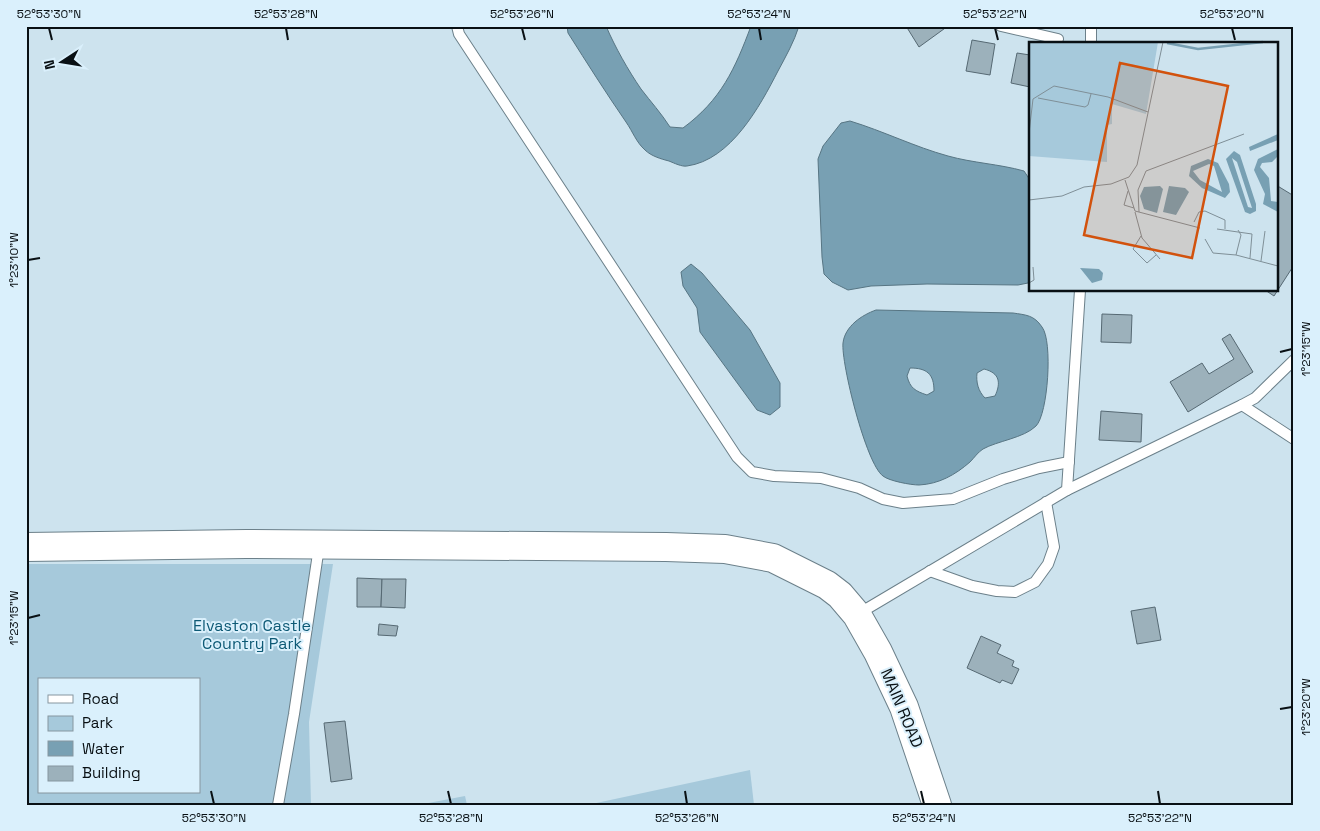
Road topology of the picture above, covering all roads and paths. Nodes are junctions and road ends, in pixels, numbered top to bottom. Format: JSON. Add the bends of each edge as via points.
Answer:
{"nodes":[{"id":1,"x":457,"y":26,"type":"edge"},
{"id":2,"x":1001,"y":26,"type":"edge"},
{"id":3,"x":1091,"y":26,"type":"edge"},
{"id":4,"x":1058,"y":39,"type":"dead end"},
{"id":5,"x":1091,"y":42,"type":"edge"},
{"id":6,"x":1080,"y":291,"type":"edge"},
{"id":7,"x":1294,"y":360,"type":"edge"},
{"id":8,"x":1242,"y":405,"type":"junction"},
{"id":9,"x":1294,"y":439,"type":"edge"},
{"id":10,"x":1069,"y":462,"type":"junction"},
{"id":11,"x":1067,"y":490,"type":"junction"},
{"id":12,"x":1046,"y":502,"type":"junction"},
{"id":13,"x":320,"y":545,"type":"junction"},
{"id":14,"x":26,"y":547,"type":"edge"},
{"id":15,"x":930,"y":572,"type":"junction"},
{"id":16,"x":857,"y":615,"type":"junction"},
{"id":17,"x":278,"y":805,"type":"edge"},
{"id":18,"x":937,"y":805,"type":"edge"}],
"edges":[{"from":1,"to":10,"type":"lane","via":[[459,34],[737,457],[752,472],[821,478],[903,503],[953,499],[1003,479]]},
{"from":2,"to":4,"type":"lane"},
{"from":3,"to":5,"type":"lane"},
{"from":6,"to":10,"type":"lane"},
{"from":7,"to":8,"type":"lane","via":[[1255,398]]},
{"from":8,"to":9,"type":"lane"},
{"from":8,"to":11,"type":"lane"},
{"from":10,"to":11,"type":"lane"},
{"from":11,"to":12,"type":"lane"},
{"from":12,"to":15,"type":"lane"},
{"from":12,"to":15,"type":"lane","via":[[1054,547],[1036,582],[1015,592],[997,591]]},
{"from":13,"to":14,"type":"main road","name":"MAIN ROAD"},
{"from":13,"to":16,"type":"main road","name":"MAIN ROAD","via":[[725,549],[773,558],[794,567],[827,585]]},
{"from":13,"to":17,"type":"lane"},
{"from":15,"to":16,"type":"lane"},
{"from":16,"to":18,"type":"main road","name":"MAIN ROAD","via":[[904,708]]}]}
